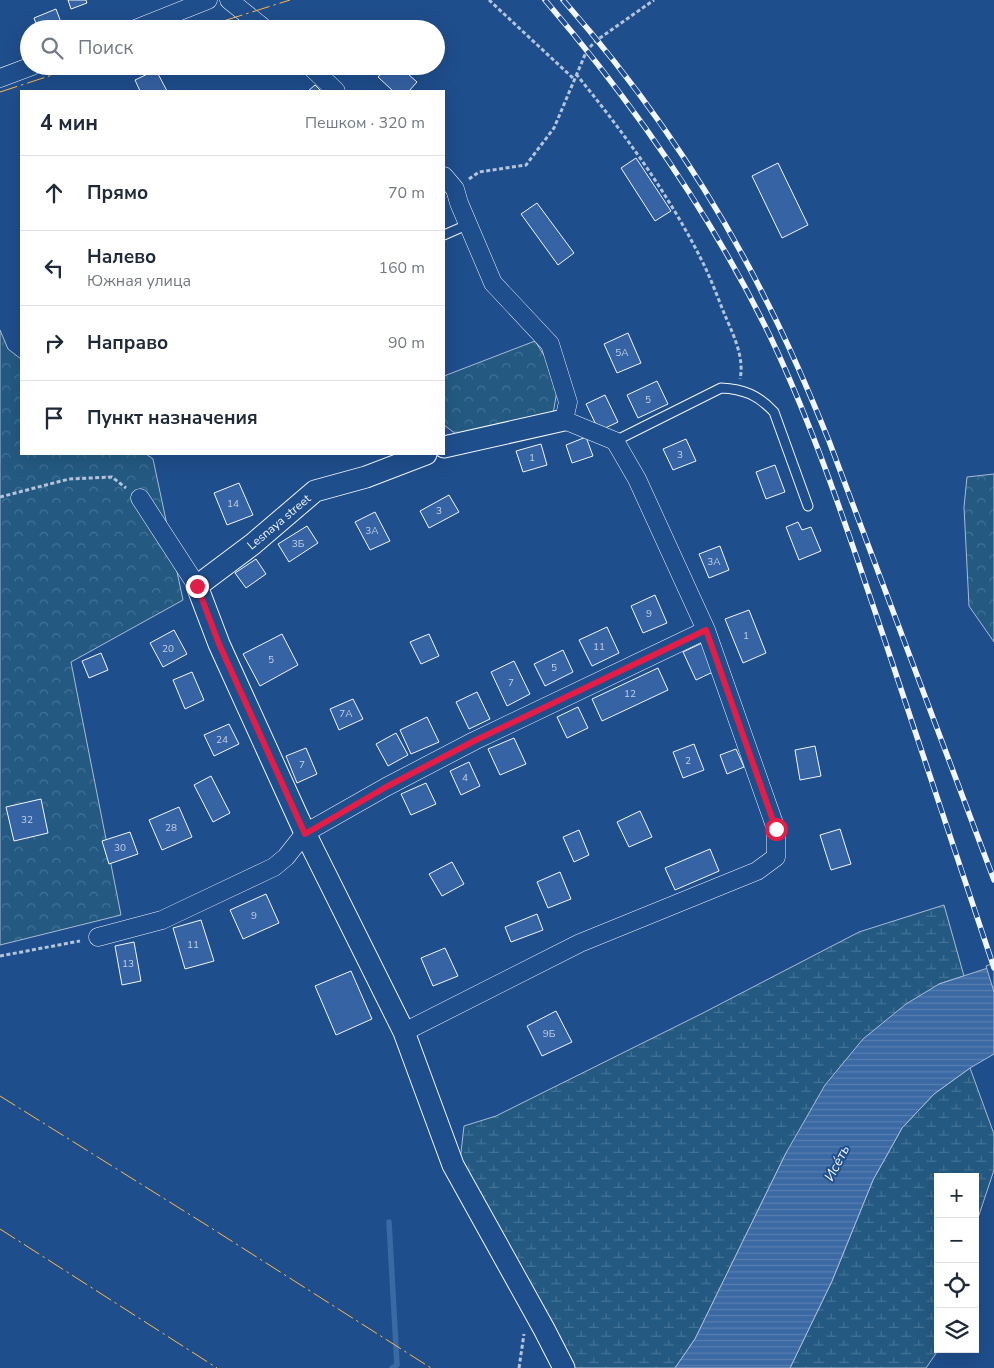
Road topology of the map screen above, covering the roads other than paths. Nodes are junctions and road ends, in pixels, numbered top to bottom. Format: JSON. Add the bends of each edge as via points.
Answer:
{"nodes":[{"id":1,"x":208,"y":0,"type":"edge"},
{"id":2,"x":229,"y":0,"type":"edge"},
{"id":3,"x":158,"y":20,"type":"edge"},
{"id":4,"x":254,"y":20,"type":"edge"},
{"id":5,"x":20,"y":70,"type":"edge"},
{"id":6,"x":319,"y":75,"type":"edge"},
{"id":7,"x":0,"y":78,"type":"edge"},
{"id":8,"x":335,"y":90,"type":"edge"},
{"id":9,"x":449,"y":182,"type":"edge"},
{"id":10,"x":469,"y":224,"type":"junction"},
{"id":11,"x":445,"y":235,"type":"edge"},
{"id":12,"x":564,"y":420,"type":"junction"},
{"id":13,"x":615,"y":440,"type":"junction"},
{"id":14,"x":445,"y":447,"type":"edge"},
{"id":15,"x":424,"y":455,"type":"edge"},
{"id":16,"x":140,"y":498,"type":"road end"},
{"id":17,"x":808,"y":506,"type":"dead end"},
{"id":18,"x":197,"y":586,"type":"junction"},
{"id":19,"x":706,"y":630,"type":"junction"},
{"id":20,"x":305,"y":834,"type":"junction"},
{"id":21,"x":98,"y":937,"type":"road end"},
{"id":22,"x":404,"y":1032,"type":"junction"},
{"id":23,"x":564,"y":1368,"type":"edge"}],
"edges":[{"from":1,"to":3,"type":"street"},
{"from":2,"to":4,"type":"street"},
{"from":5,"to":7,"type":"street"},
{"from":6,"to":8,"type":"street"},
{"from":9,"to":10,"type":"street"},
{"from":10,"to":11,"type":"lane"},
{"from":10,"to":12,"type":"street","via":[[493,282],[550,344],[568,402]]},
{"from":12,"to":13,"type":"street"},
{"from":12,"to":14,"type":"street"},
{"from":13,"to":17,"type":"lane","via":[[721,388],[738,389],[764,401],[774,412]]},
{"from":13,"to":19,"type":"street","via":[[638,479]]},
{"from":15,"to":18,"type":"street","name":"Lesnaya street","via":[[366,478],[315,491]]},
{"from":16,"to":18,"type":"street"},
{"from":18,"to":20,"type":"street","via":[[219,644]]},
{"from":19,"to":20,"type":"street","via":[[474,741]]},
{"from":19,"to":22,"type":"street","via":[[776,829],[776,857],[757,870],[580,943]]},
{"from":20,"to":21,"type":"street","via":[[274,867],[162,920]]},
{"from":20,"to":22,"type":"street"},
{"from":22,"to":23,"type":"street","via":[[453,1165]]}]}
